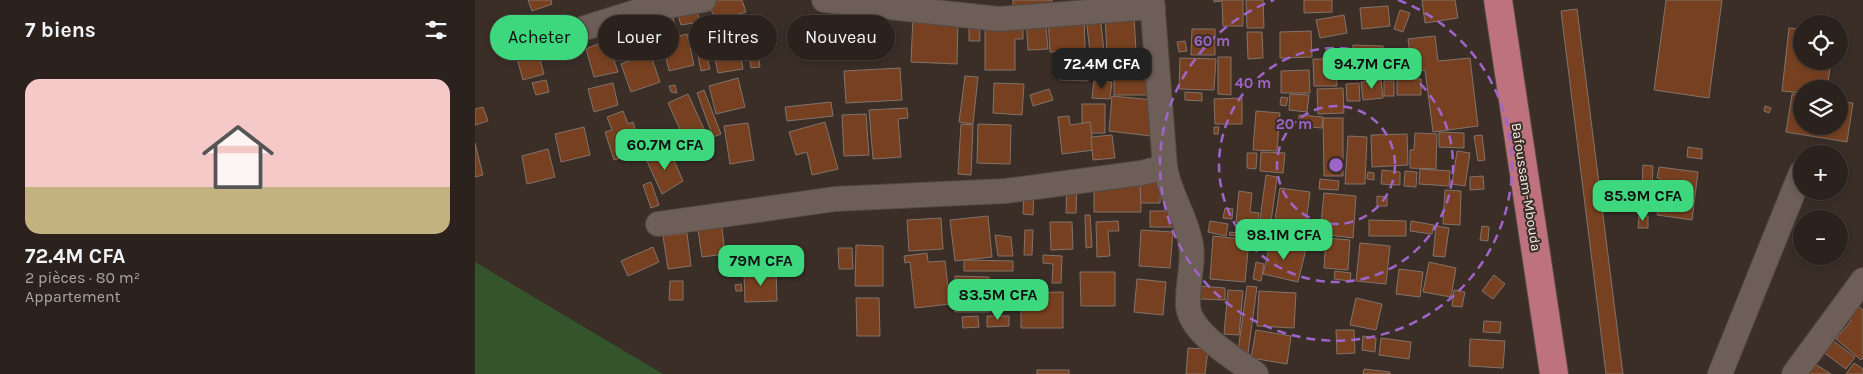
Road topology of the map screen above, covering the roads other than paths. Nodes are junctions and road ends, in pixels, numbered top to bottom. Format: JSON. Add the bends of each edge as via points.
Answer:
{"nodes":[{"id":1,"x":704,"y":0,"type":"edge"},
{"id":2,"x":825,"y":0,"type":"edge"},
{"id":3,"x":1498,"y":0,"type":"edge"},
{"id":4,"x":1153,"y":3,"type":"edge"},
{"id":5,"x":588,"y":27,"type":"edge"},
{"id":6,"x":1165,"y":167,"type":"junction"},
{"id":7,"x":1793,"y":193,"type":"edge"},
{"id":8,"x":658,"y":224,"type":"dead end"},
{"id":9,"x":1863,"y":280,"type":"edge"},
{"id":10,"x":1797,"y":373,"type":"edge"},
{"id":11,"x":1256,"y":374,"type":"edge"},
{"id":12,"x":1554,"y":374,"type":"edge"},
{"id":13,"x":1720,"y":374,"type":"edge"}],
"edges":[{"from":1,"to":5,"type":"street","via":[[639,11]]},
{"from":2,"to":4,"type":"street","via":[[999,18]]},
{"from":3,"to":12,"type":"highway","name":"Bafoussam-Mbouda"},
{"from":4,"to":6,"type":"street"},
{"from":6,"to":8,"type":"street","via":[[1141,174],[1005,191],[835,199]]},
{"from":6,"to":11,"type":"street","via":[[1189,236],[1192,258],[1188,306],[1193,321],[1203,335]]},
{"from":7,"to":13,"type":"street"},
{"from":9,"to":10,"type":"street"}]}
